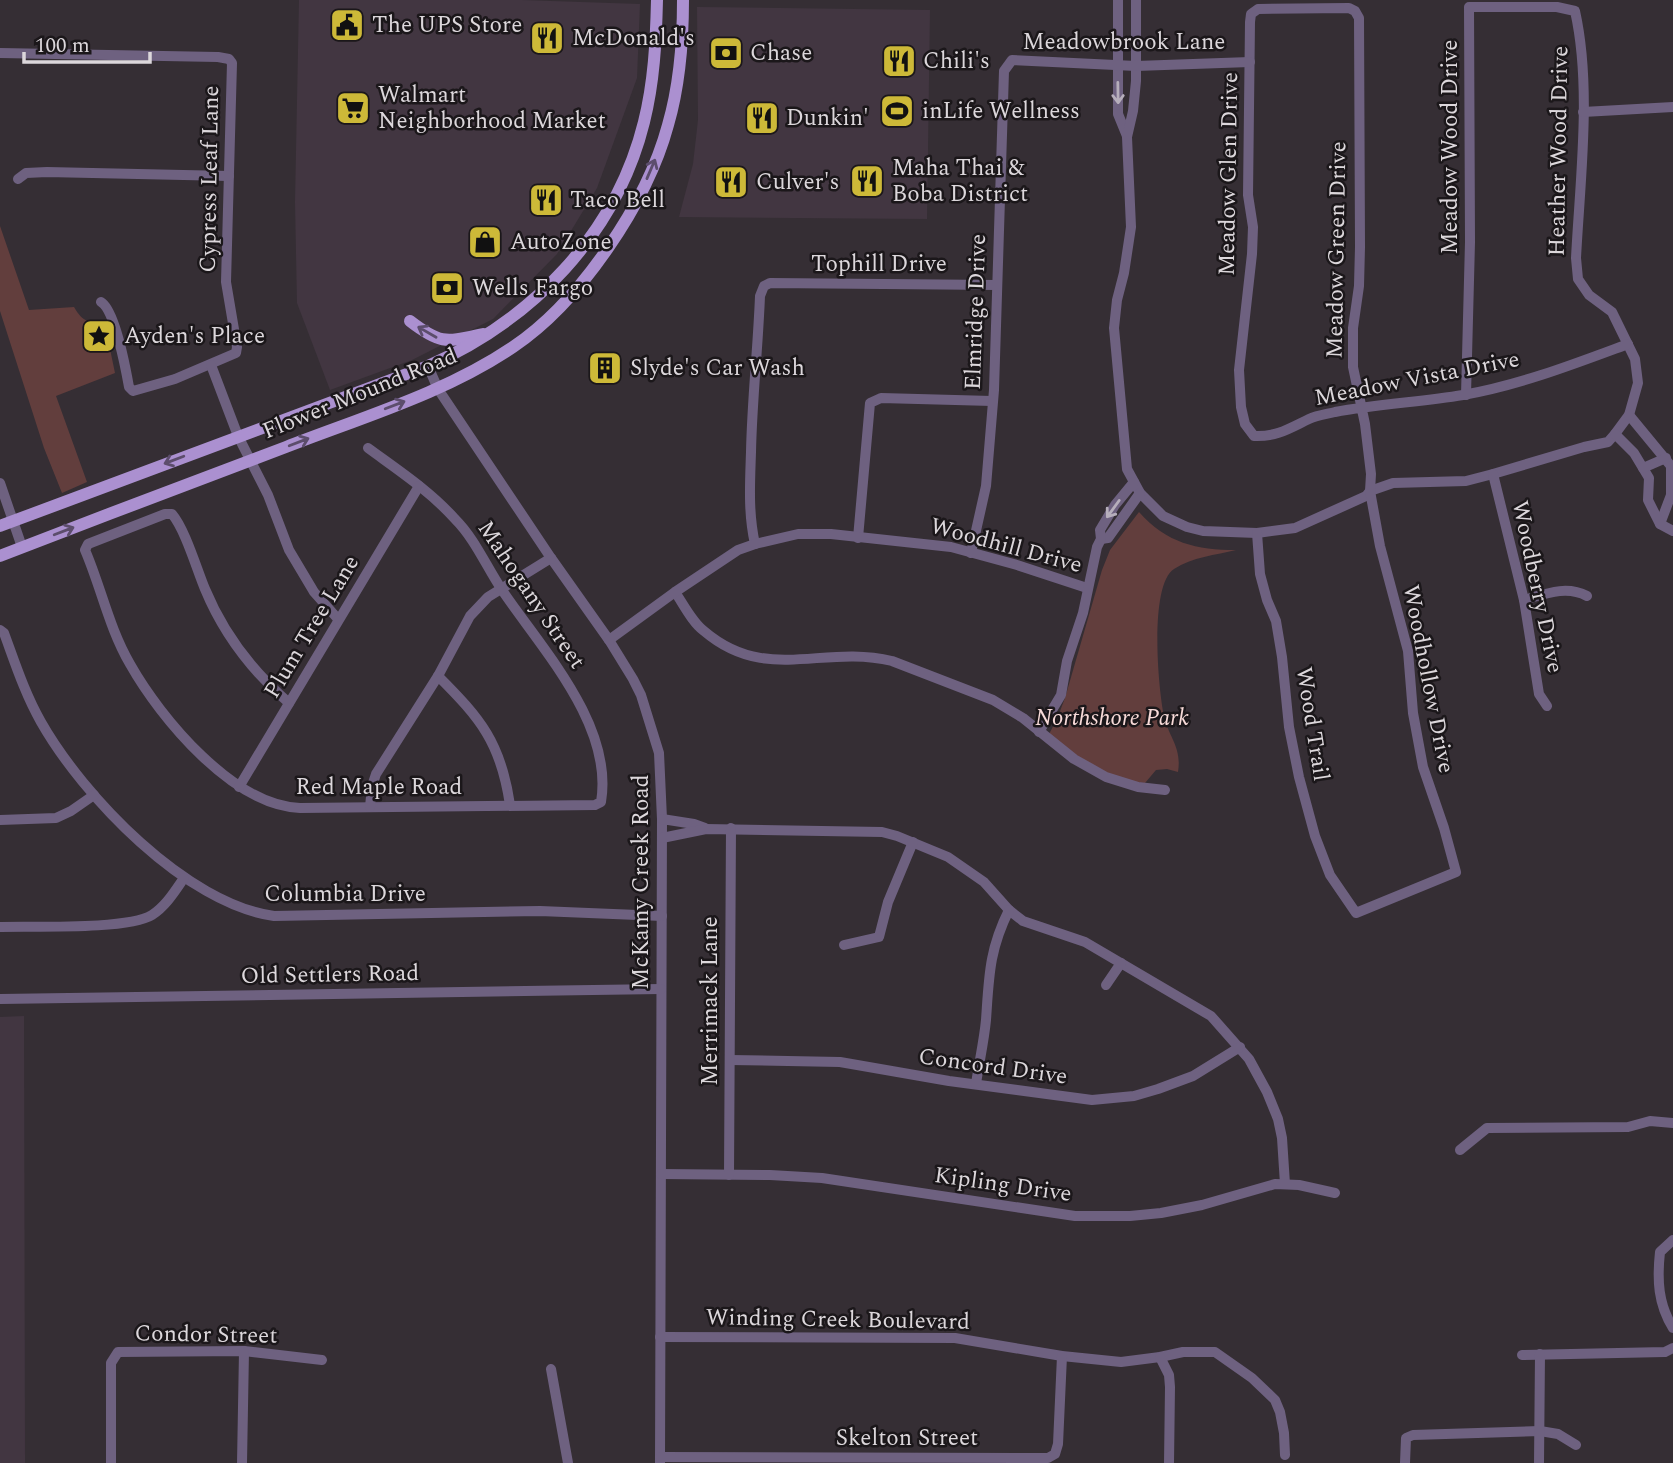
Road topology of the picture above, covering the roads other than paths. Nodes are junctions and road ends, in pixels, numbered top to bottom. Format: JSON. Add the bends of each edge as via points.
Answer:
{"nodes":[{"id":1,"x":657,"y":0,"type":"edge"},
{"id":2,"x":682,"y":0,"type":"edge"},
{"id":3,"x":1118,"y":0,"type":"edge"},
{"id":4,"x":1136,"y":0,"type":"edge"},
{"id":5,"x":1354,"y":10,"type":"joint"},
{"id":6,"x":1575,"y":11,"type":"joint"},
{"id":7,"x":0,"y":53,"type":"edge"},
{"id":8,"x":1250,"y":62,"type":"junction"},
{"id":9,"x":1118,"y":65,"type":"junction"},
{"id":10,"x":1136,"y":66,"type":"junction"},
{"id":11,"x":1004,"y":71,"type":"joint"},
{"id":12,"x":1673,"y":107,"type":"edge"},
{"id":13,"x":1583,"y":112,"type":"junction"},
{"id":14,"x":1127,"y":137,"type":"junction"},
{"id":15,"x":229,"y":176,"type":"junction"},
{"id":16,"x":18,"y":179,"type":"dead end"},
{"id":17,"x":574,"y":258,"type":"junction"},
{"id":18,"x":592,"y":270,"type":"junction"},
{"id":19,"x":997,"y":285,"type":"junction"},
{"id":20,"x":101,"y":302,"type":"dead end"},
{"id":21,"x":410,"y":321,"type":"dead end"},
{"id":22,"x":494,"y":332,"type":"junction"},
{"id":23,"x":1628,"y":344,"type":"junction"},
{"id":24,"x":211,"y":365,"type":"junction"},
{"id":25,"x":428,"y":366,"type":"junction"},
{"id":26,"x":438,"y":389,"type":"junction"},
{"id":27,"x":1466,"y":395,"type":"junction"},
{"id":28,"x":992,"y":401,"type":"junction"},
{"id":29,"x":1362,"y":409,"type":"junction"},
{"id":30,"x":1629,"y":415,"type":"junction"},
{"id":31,"x":1615,"y":434,"type":"junction"},
{"id":32,"x":237,"y":436,"type":"junction"},
{"id":33,"x":1254,"y":436,"type":"joint"},
{"id":34,"x":368,"y":448,"type":"dead end"},
{"id":35,"x":1666,"y":458,"type":"junction"},
{"id":36,"x":249,"y":461,"type":"junction"},
{"id":37,"x":1643,"y":468,"type":"junction"},
{"id":38,"x":1493,"y":474,"type":"junction"},
{"id":39,"x":1134,"y":482,"type":"junction"},
{"id":40,"x":0,"y":483,"type":"edge"},
{"id":41,"x":419,"y":486,"type":"junction"},
{"id":42,"x":1370,"y":491,"type":"junction"},
{"id":43,"x":1140,"y":492,"type":"junction"},
{"id":44,"x":13,"y":521,"type":"junction"},
{"id":45,"x":1660,"y":524,"type":"junction"},
{"id":46,"x":0,"y":526,"type":"edge"},
{"id":47,"x":1673,"y":531,"type":"edge"},
{"id":48,"x":1257,"y":533,"type":"junction"},
{"id":49,"x":858,"y":538,"type":"junction"},
{"id":50,"x":1101,"y":539,"type":"junction"},
{"id":51,"x":755,"y":544,"type":"junction"},
{"id":52,"x":22,"y":547,"type":"junction"},
{"id":53,"x":971,"y":553,"type":"junction"},
{"id":54,"x":0,"y":556,"type":"edge"},
{"id":55,"x":551,"y":558,"type":"junction"},
{"id":56,"x":1087,"y":588,"type":"junction"},
{"id":57,"x":502,"y":590,"type":"junction"},
{"id":58,"x":675,"y":592,"type":"junction"},
{"id":59,"x":1587,"y":596,"type":"dead end"},
{"id":60,"x":1524,"y":600,"type":"junction"},
{"id":61,"x":338,"y":619,"type":"junction"},
{"id":62,"x":0,"y":630,"type":"edge"},
{"id":63,"x":610,"y":640,"type":"junction"},
{"id":64,"x":438,"y":676,"type":"junction"},
{"id":65,"x":289,"y":703,"type":"junction"},
{"id":66,"x":1547,"y":706,"type":"dead end"},
{"id":67,"x":1038,"y":732,"type":"junction"},
{"id":68,"x":239,"y":788,"type":"junction"},
{"id":69,"x":1166,"y":790,"type":"dead end"},
{"id":70,"x":93,"y":794,"type":"junction"},
{"id":71,"x":601,"y":802,"type":"joint"},
{"id":72,"x":510,"y":805,"type":"junction"},
{"id":73,"x":370,"y":807,"type":"junction"},
{"id":74,"x":662,"y":819,"type":"junction"},
{"id":75,"x":0,"y":820,"type":"edge"},
{"id":76,"x":731,"y":828,"type":"junction"},
{"id":77,"x":706,"y":829,"type":"junction"},
{"id":78,"x":662,"y":838,"type":"junction"},
{"id":79,"x":913,"y":842,"type":"junction"},
{"id":80,"x":184,"y":878,"type":"junction"},
{"id":81,"x":1009,"y":910,"type":"junction"},
{"id":82,"x":1356,"y":914,"type":"joint"},
{"id":83,"x":662,"y":916,"type":"junction"},
{"id":84,"x":0,"y":927,"type":"edge"},
{"id":85,"x":844,"y":945,"type":"dead end"},
{"id":86,"x":1121,"y":963,"type":"junction"},
{"id":87,"x":1106,"y":985,"type":"dead end"},
{"id":88,"x":661,"y":989,"type":"junction"},
{"id":89,"x":0,"y":999,"type":"edge"},
{"id":90,"x":1240,"y":1046,"type":"junction"},
{"id":91,"x":730,"y":1059,"type":"junction"},
{"id":92,"x":976,"y":1084,"type":"junction"},
{"id":93,"x":1673,"y":1123,"type":"edge"},
{"id":94,"x":1460,"y":1150,"type":"dead end"},
{"id":95,"x":661,"y":1174,"type":"junction"},
{"id":96,"x":729,"y":1175,"type":"junction"},
{"id":97,"x":1285,"y":1184,"type":"junction"},
{"id":98,"x":1335,"y":1193,"type":"dead end"},
{"id":99,"x":1673,"y":1240,"type":"edge"},
{"id":100,"x":1673,"y":1328,"type":"edge"},
{"id":101,"x":660,"y":1337,"type":"junction"},
{"id":102,"x":1673,"y":1348,"type":"edge"},
{"id":103,"x":244,"y":1351,"type":"junction"},
{"id":104,"x":1540,"y":1354,"type":"junction"},
{"id":105,"x":1522,"y":1355,"type":"dead end"},
{"id":106,"x":1062,"y":1356,"type":"junction"},
{"id":107,"x":1160,"y":1357,"type":"junction"},
{"id":108,"x":322,"y":1360,"type":"dead end"},
{"id":109,"x":551,"y":1370,"type":"dead end"},
{"id":110,"x":1539,"y":1432,"type":"junction"},
{"id":111,"x":1576,"y":1444,"type":"dead end"},
{"id":112,"x":1284,"y":1455,"type":"dead end"},
{"id":113,"x":660,"y":1460,"type":"edge"},
{"id":114,"x":111,"y":1463,"type":"edge"},
{"id":115,"x":242,"y":1463,"type":"edge"},
{"id":116,"x":568,"y":1463,"type":"edge"},
{"id":117,"x":1169,"y":1463,"type":"edge"},
{"id":118,"x":1405,"y":1463,"type":"edge"},
{"id":119,"x":1539,"y":1463,"type":"edge"}],
"edges":[{"from":1,"to":17,"type":"main road","name":"Flower Mound Road","via":[[655,64],[636,152],[612,201]]},
{"from":18,"to":2,"type":"main road","name":"Flower Mound Road","one_way":true,"via":[[627,218],[668,127],[679,75]]},
{"from":3,"to":9,"type":"street"},
{"from":4,"to":10,"type":"street"},
{"from":5,"to":8,"type":"street","name":"Meadow Glen Drive","via":[[1258,9],[1251,14]]},
{"from":5,"to":29,"type":"street","name":"Meadow Green Drive","via":[[1359,18],[1360,247],[1353,367]]},
{"from":6,"to":13,"type":"street","name":"Heather Wood Drive"},
{"from":6,"to":27,"type":"street","name":"Meadow Wood Drive","via":[[1469,7]]},
{"from":7,"to":15,"type":"street","name":"Cypress Leaf Lane","via":[[229,60]]},
{"from":8,"to":10,"type":"street","name":"Meadowbrook Lane"},
{"from":8,"to":33,"type":"street","name":"Meadow Glen Drive","via":[[1248,195],[1253,227],[1239,370],[1241,407]]},
{"from":9,"to":10,"type":"street","name":"Meadowbrook Lane"},
{"from":9,"to":11,"type":"street","name":"Meadowbrook Lane","via":[[1012,60]]},
{"from":9,"to":14,"type":"street","one_way":true,"via":[[1118,114]]},
{"from":10,"to":14,"type":"street"},
{"from":11,"to":19,"type":"street","name":"Elmridge Drive"},
{"from":12,"to":13,"type":"street"},
{"from":13,"to":23,"type":"street","name":"Heather Wood Drive","via":[[1578,279],[1589,295],[1612,312]]},
{"from":14,"to":39,"type":"street","via":[[1131,227],[1114,328],[1124,452]]},
{"from":15,"to":16,"type":"street","via":[[47,172],[26,173]]},
{"from":15,"to":24,"type":"street","name":"Cypress Leaf Lane","via":[[226,282],[237,347],[236,353]]},
{"from":17,"to":18,"type":"main road"},
{"from":17,"to":22,"type":"main road","name":"Flower Mound Road","via":[[544,291]]},
{"from":18,"to":26,"type":"main road","name":"Flower Mound Road","via":[[557,311],[515,346]]},
{"from":19,"to":28,"type":"street","name":"Elmridge Drive"},
{"from":19,"to":51,"type":"street","name":"Tophill Drive","via":[[770,283],[763,289],[750,471]]},
{"from":20,"to":24,"type":"street","via":[[112,319],[133,391]]},
{"from":22,"to":21,"type":"main road","one_way":true,"via":[[450,342],[427,334]]},
{"from":22,"to":25,"type":"main road","name":"Flower Mound Road"},
{"from":23,"to":27,"type":"street","name":"Meadow Vista Drive","via":[[1564,368]]},
{"from":23,"to":30,"type":"street","name":"Heather Wood Drive","via":[[1638,383]]},
{"from":24,"to":32,"type":"street"},
{"from":25,"to":26,"type":"street","name":"McKamy Creek Road"},
{"from":25,"to":32,"type":"main road","name":"Flower Mound Road"},
{"from":36,"to":26,"type":"main road","name":"Flower Mound Road","one_way":true},
{"from":26,"to":55,"type":"street","name":"McKamy Creek Road"},
{"from":27,"to":29,"type":"street","name":"Meadow Vista Drive"},
{"from":28,"to":49,"type":"street","via":[[881,398],[870,403]]},
{"from":28,"to":53,"type":"street","name":"Elmridge Drive","via":[[986,486]]},
{"from":29,"to":33,"type":"street","name":"Meadow Vista Drive","via":[[1311,418],[1290,430]]},
{"from":29,"to":42,"type":"street","name":"Meadow Green Drive"},
{"from":30,"to":31,"type":"street","name":"Heather Wood Drive"},
{"from":30,"to":35,"type":"street"},
{"from":31,"to":37,"type":"street"},
{"from":31,"to":38,"type":"street","via":[[1608,442]]},
{"from":32,"to":36,"type":"street"},
{"from":32,"to":44,"type":"main road","name":"Flower Mound Road","one_way":true},
{"from":34,"to":41,"type":"street","name":"Mahogany Street"},
{"from":35,"to":37,"type":"street"},
{"from":35,"to":45,"type":"street","via":[[1671,467],[1671,495]]},
{"from":52,"to":36,"type":"main road","name":"Flower Mound Road","one_way":true},
{"from":36,"to":61,"type":"street","via":[[289,550],[314,592]]},
{"from":37,"to":45,"type":"street","via":[[1649,478],[1648,500]]},
{"from":38,"to":42,"type":"street","via":[[1466,481],[1393,482]]},
{"from":38,"to":60,"type":"street","name":"Woodberry Drive"},
{"from":39,"to":43,"type":"street"},
{"from":39,"to":50,"type":"street","one_way":true,"via":[[1104,521]]},
{"from":40,"to":44,"type":"street"},
{"from":41,"to":57,"type":"street","name":"Mahogany Street","via":[[456,519]]},
{"from":41,"to":61,"type":"street","name":"Plum Tree Lane"},
{"from":42,"to":48,"type":"street","via":[[1295,528]]},
{"from":42,"to":82,"type":"street","name":"Woodhollow Drive","via":[[1408,651],[1423,767],[1457,872]]},
{"from":43,"to":48,"type":"street","via":[[1163,516],[1187,527]]},
{"from":43,"to":50,"type":"street","via":[[1108,538]]},
{"from":44,"to":46,"type":"main road","name":"Flower Mound Road"},
{"from":44,"to":52,"type":"street"},
{"from":45,"to":47,"type":"street"},
{"from":48,"to":82,"type":"street","name":"Wood Trail","via":[[1260,574],[1276,621],[1299,777],[1330,875]]},
{"from":49,"to":51,"type":"street","name":"Woodhill Drive","via":[[797,534]]},
{"from":49,"to":53,"type":"street","name":"Woodhill Drive","via":[[910,541]]},
{"from":50,"to":56,"type":"street"},
{"from":51,"to":58,"type":"street","name":"Woodhill Drive"},
{"from":52,"to":54,"type":"main road","name":"Flower Mound Road"},
{"from":53,"to":56,"type":"street","name":"Woodhill Drive"},
{"from":55,"to":57,"type":"street"},
{"from":55,"to":63,"type":"street","name":"McKamy Creek Road"},
{"from":56,"to":67,"type":"street","via":[[1061,695]]},
{"from":57,"to":64,"type":"street","via":[[470,616]]},
{"from":57,"to":71,"type":"street","name":"Mahogany Street","via":[[586,716],[595,739]]},
{"from":58,"to":63,"type":"street","name":"Woodhill Drive"},
{"from":58,"to":67,"type":"street","via":[[703,631],[743,654],[781,662],[836,655],[892,661],[993,700]]},
{"from":59,"to":60,"type":"street","via":[[1568,589]]},
{"from":60,"to":66,"type":"street","name":"Woodberry Drive","via":[[1539,694]]},
{"from":61,"to":65,"type":"street","name":"Plum Tree Lane"},
{"from":62,"to":70,"type":"street","name":"Columbia Drive","via":[[42,724]]},
{"from":63,"to":74,"type":"street","name":"McKamy Creek Road","via":[[633,679],[651,724],[659,753]]},
{"from":64,"to":72,"type":"street","via":[[473,712],[499,754]]},
{"from":64,"to":73,"type":"street","via":[[376,775]]},
{"from":65,"to":68,"type":"street","name":"Plum Tree Lane"},
{"from":65,"to":68,"type":"street","name":"Red Maple Road","via":[[256,673],[228,634],[172,514],[92,541],[85,550],[130,664],[170,720]]},
{"from":67,"to":69,"type":"street","via":[[1106,777]]},
{"from":68,"to":73,"type":"street","name":"Red Maple Road","via":[[288,807]]},
{"from":70,"to":75,"type":"street","via":[[56,818]]},
{"from":70,"to":80,"type":"street","name":"Columbia Drive"},
{"from":71,"to":72,"type":"street","name":"Red Maple Road"},
{"from":72,"to":73,"type":"street","name":"Red Maple Road"},
{"from":74,"to":77,"type":"street"},
{"from":74,"to":78,"type":"street","name":"McKamy Creek Road"},
{"from":76,"to":77,"type":"street"},
{"from":76,"to":79,"type":"street","via":[[882,832]]},
{"from":76,"to":91,"type":"street","name":"Merrimack Lane"},
{"from":77,"to":78,"type":"street"},
{"from":78,"to":83,"type":"street","name":"McKamy Creek Road"},
{"from":79,"to":81,"type":"street","via":[[948,857],[984,882]]},
{"from":79,"to":85,"type":"street","via":[[879,937]]},
{"from":80,"to":83,"type":"street","name":"Columbia Drive","via":[[237,907],[274,916],[540,911]]},
{"from":80,"to":84,"type":"street","via":[[162,907],[145,918]]},
{"from":81,"to":86,"type":"street","via":[[1034,925],[1085,942]]},
{"from":81,"to":92,"type":"street","via":[[993,948]]},
{"from":83,"to":88,"type":"street","name":"McKamy Creek Road"},
{"from":86,"to":87,"type":"street"},
{"from":86,"to":90,"type":"street","via":[[1211,1016]]},
{"from":88,"to":89,"type":"street","name":"Old Settlers Road"},
{"from":88,"to":95,"type":"street","name":"McKamy Creek Road"},
{"from":90,"to":92,"type":"street","name":"Concord Drive","via":[[1193,1076],[1134,1096],[1091,1100]]},
{"from":90,"to":97,"type":"street","via":[[1278,1119]]},
{"from":91,"to":92,"type":"street","name":"Concord Drive","via":[[840,1062]]},
{"from":91,"to":96,"type":"street","name":"Merrimack Lane"},
{"from":93,"to":94,"type":"street","via":[[1487,1128]]},
{"from":95,"to":96,"type":"street","name":"Kipling Drive"},
{"from":95,"to":101,"type":"street","name":"McKamy Creek Road"},
{"from":96,"to":97,"type":"street","name":"Kipling Drive","via":[[822,1178],[1075,1216],[1161,1213]]},
{"from":97,"to":98,"type":"street","name":"Kipling Drive"},
{"from":99,"to":100,"type":"street","via":[[1660,1252],[1658,1272],[1660,1297]]},
{"from":101,"to":106,"type":"street","name":"Winding Creek Boulevard","via":[[955,1338]]},
{"from":101,"to":113,"type":"street","name":"McKamy Creek Road"},
{"from":102,"to":104,"type":"street","via":[[1664,1352]]},
{"from":103,"to":108,"type":"street","name":"Condor Street"},
{"from":103,"to":114,"type":"street","name":"Condor Street","via":[[118,1352],[111,1363]]},
{"from":103,"to":115,"type":"street"},
{"from":104,"to":105,"type":"street"},
{"from":104,"to":110,"type":"street"},
{"from":106,"to":107,"type":"street","name":"Winding Creek Boulevard","via":[[1121,1362]]},
{"from":106,"to":113,"type":"street","name":"Skelton Street","via":[[1058,1444],[1048,1458]]},
{"from":107,"to":112,"type":"street","name":"Winding Creek Boulevard","via":[[1215,1352],[1252,1378],[1275,1400],[1280,1412]]},
{"from":107,"to":117,"type":"street","via":[[1170,1387]]},
{"from":109,"to":116,"type":"street"},
{"from":110,"to":111,"type":"street","via":[[1558,1434]]},
{"from":110,"to":118,"type":"street","via":[[1413,1435],[1406,1438]]},
{"from":110,"to":119,"type":"street"}]}
